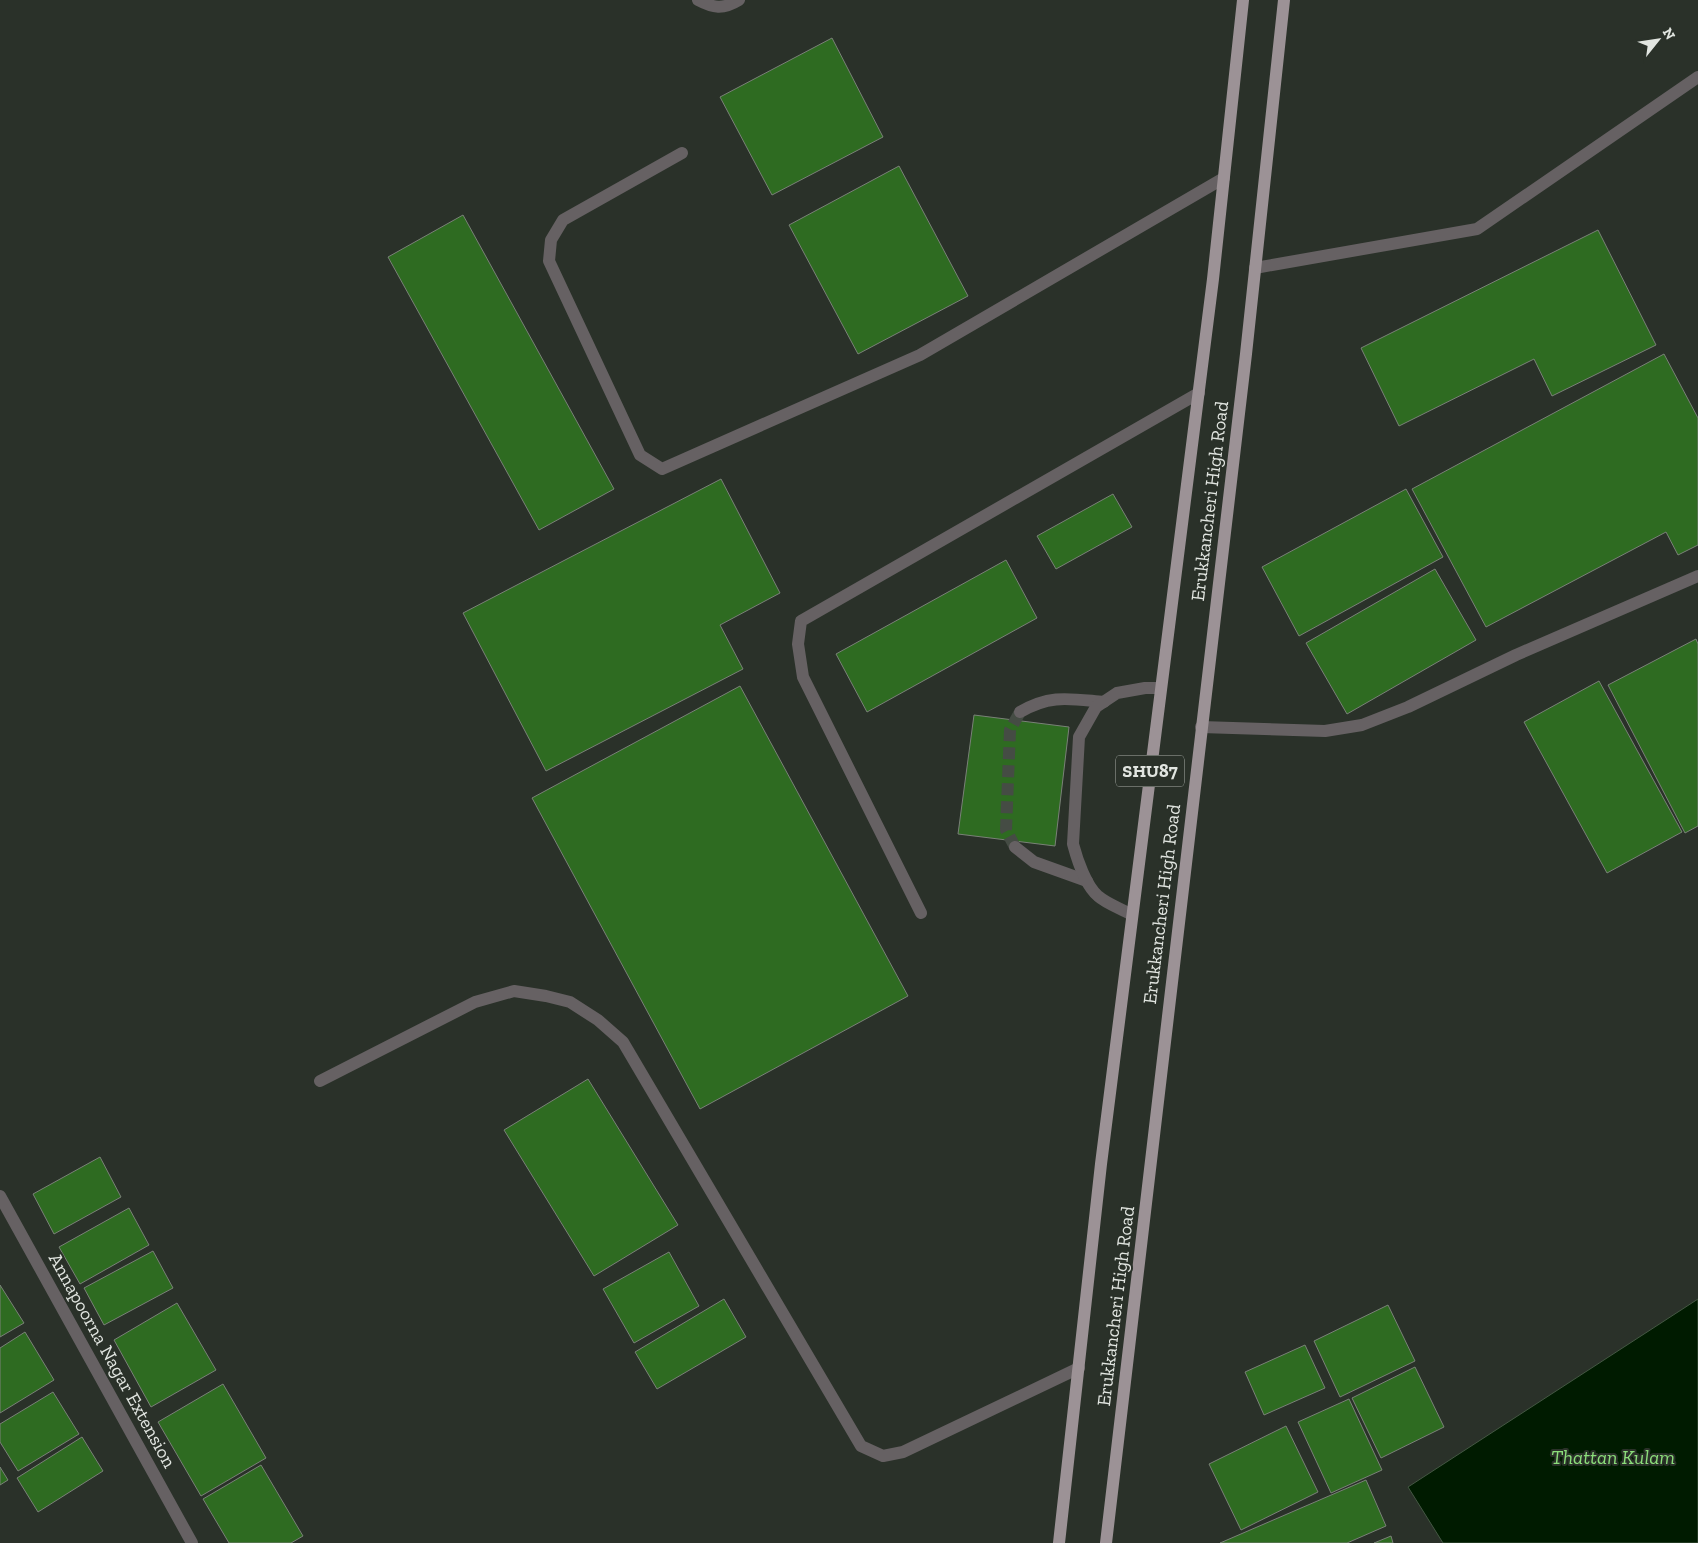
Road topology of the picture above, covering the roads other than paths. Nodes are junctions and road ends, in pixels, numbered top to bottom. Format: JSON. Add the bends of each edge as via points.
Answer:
{"nodes":[{"id":1,"x":698,"y":0,"type":"edge"},
{"id":2,"x":739,"y":0,"type":"edge"},
{"id":3,"x":1243,"y":0,"type":"edge"},
{"id":4,"x":1284,"y":0,"type":"edge"},
{"id":5,"x":1698,"y":77,"type":"edge"},
{"id":6,"x":682,"y":153,"type":"dead end"},
{"id":7,"x":1224,"y":178,"type":"junction"},
{"id":8,"x":1255,"y":268,"type":"junction"},
{"id":9,"x":1199,"y":393,"type":"junction"},
{"id":10,"x":1698,"y":576,"type":"edge"},
{"id":11,"x":1161,"y":688,"type":"junction"},
{"id":12,"x":1104,"y":702,"type":"junction"},
{"id":13,"x":1020,"y":712,"type":"tunnel mouth"},
{"id":14,"x":1201,"y":727,"type":"junction"},
{"id":15,"x":1015,"y":847,"type":"tunnel mouth"},
{"id":16,"x":1087,"y":881,"type":"junction"},
{"id":17,"x":921,"y":913,"type":"dead end"},
{"id":18,"x":1132,"y":915,"type":"junction"},
{"id":19,"x":320,"y":1080,"type":"dead end"},
{"id":20,"x":0,"y":1196,"type":"edge"},
{"id":21,"x":1079,"y":1368,"type":"junction"},
{"id":22,"x":192,"y":1543,"type":"edge"},
{"id":23,"x":1059,"y":1543,"type":"edge"},
{"id":24,"x":1106,"y":1543,"type":"edge"}],
"edges":[{"from":1,"to":2,"type":"street","via":[[713,8]]},
{"from":3,"to":7,"type":"main road","number":"SHU87"},
{"from":4,"to":8,"type":"main road","name":"Erukkancheri High Road","number":"SHU87"},
{"from":5,"to":8,"type":"street","via":[[1477,229]]},
{"from":6,"to":7,"type":"street","via":[[563,220],[551,240],[548,261],[640,455],[662,469],[920,355]]},
{"from":7,"to":9,"type":"main road","number":"SHU87"},
{"from":8,"to":14,"type":"main road","name":"Erukkancheri High Road","number":"SHU87"},
{"from":9,"to":11,"type":"main road","number":"SHU87"},
{"from":9,"to":17,"type":"street","via":[[800,621],[798,644],[803,677]]},
{"from":10,"to":14,"type":"street","via":[[1362,725],[1325,731]]},
{"from":11,"to":12,"type":"street","via":[[1117,693]]},
{"from":11,"to":18,"type":"main road","number":"SHU87"},
{"from":12,"to":13,"type":"street","via":[[1063,698],[1036,703]]},
{"from":12,"to":16,"type":"street","via":[[1096,707],[1079,738],[1073,844]]},
{"from":14,"to":24,"type":"main road","name":"Erukkancheri High Road","number":"SHU87"},
{"from":15,"to":16,"type":"street","via":[[1034,862]]},
{"from":16,"to":18,"type":"street","via":[[1097,896]]},
{"from":18,"to":21,"type":"main road","number":"SHU87"},
{"from":19,"to":21,"type":"street","via":[[475,1002],[514,991],[570,1002],[623,1042],[861,1446],[883,1456],[903,1452]]},
{"from":20,"to":22,"type":"street","name":"Annapoorna Nagar Extension"},
{"from":21,"to":23,"type":"main road","number":"SHU87"}]}
